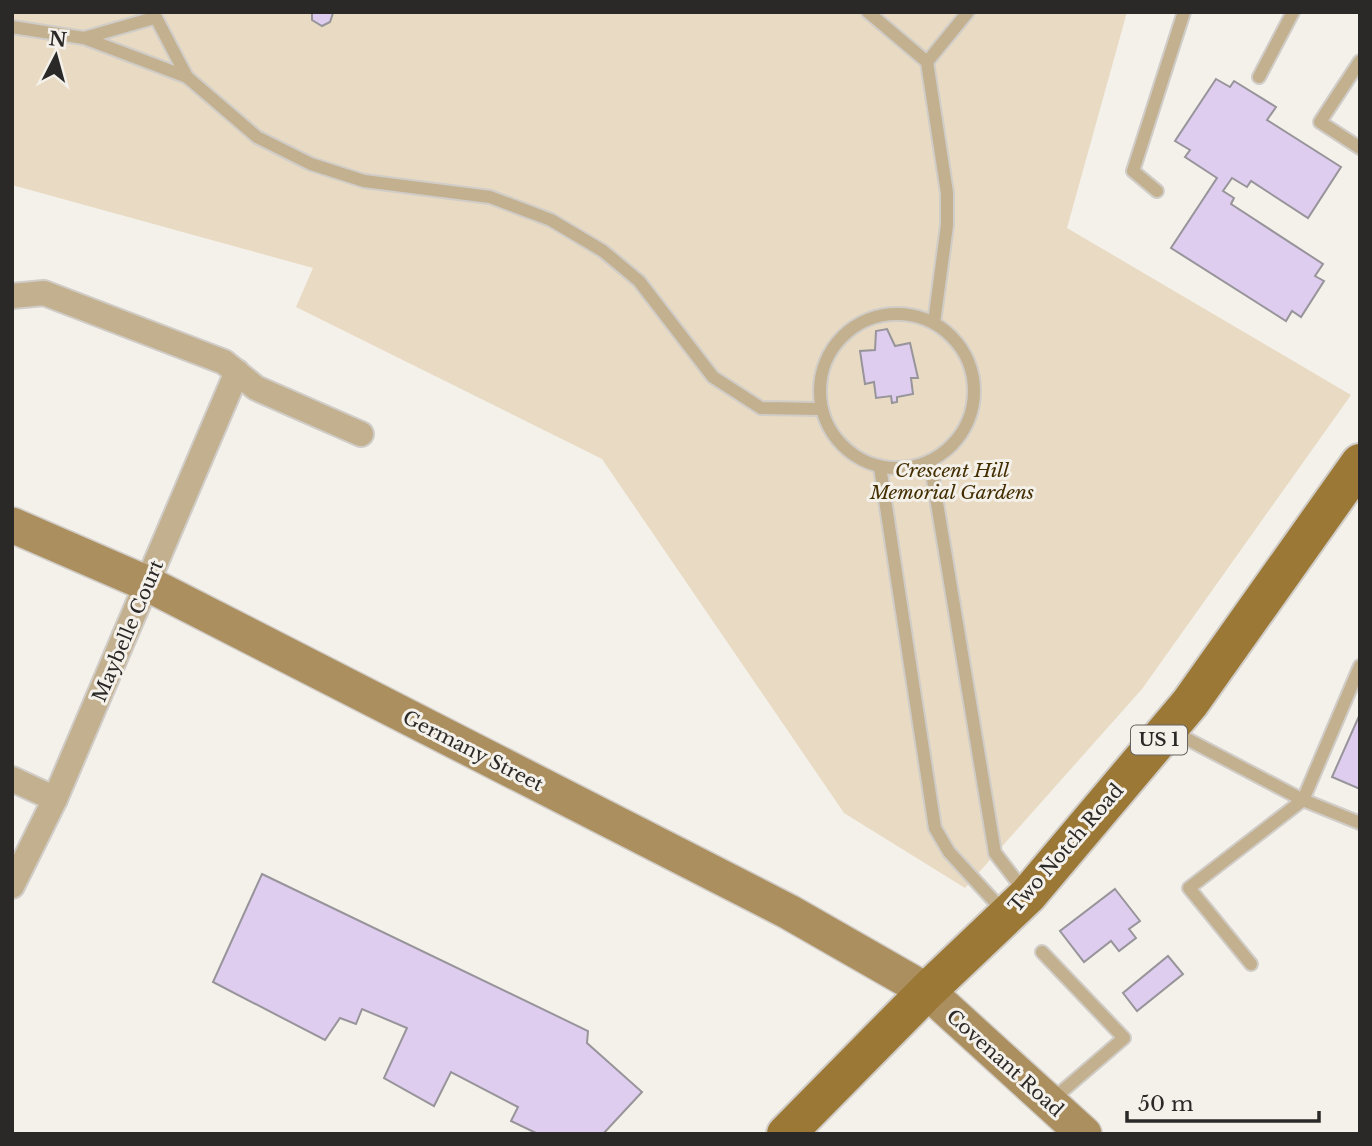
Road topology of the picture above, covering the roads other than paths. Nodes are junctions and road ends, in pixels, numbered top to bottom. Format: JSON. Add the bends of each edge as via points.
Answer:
{"nodes":[{"id":1,"x":868,"y":12,"type":"edge"},
{"id":2,"x":968,"y":12,"type":"edge"},
{"id":3,"x":1184,"y":12,"type":"edge"},
{"id":4,"x":1293,"y":12,"type":"edge"},
{"id":5,"x":153,"y":15,"type":"edge"},
{"id":6,"x":12,"y":27,"type":"edge"},
{"id":7,"x":84,"y":38,"type":"junction"},
{"id":8,"x":1360,"y":61,"type":"edge"},
{"id":9,"x":927,"y":62,"type":"junction"},
{"id":10,"x":187,"y":77,"type":"junction"},
{"id":11,"x":1259,"y":77,"type":"dead end"},
{"id":12,"x":1360,"y":148,"type":"edge"},
{"id":13,"x":1157,"y":191,"type":"dead end"},
{"id":14,"x":12,"y":296,"type":"edge"},
{"id":15,"x":934,"y":323,"type":"junction"},
{"id":16,"x":237,"y":372,"type":"junction"},
{"id":17,"x":820,"y":409,"type":"junction"},
{"id":18,"x":360,"y":434,"type":"dead end"},
{"id":19,"x":930,"y":461,"type":"junction"},
{"id":20,"x":1360,"y":463,"type":"edge"},
{"id":21,"x":880,"y":467,"type":"junction"},
{"id":22,"x":12,"y":525,"type":"edge"},
{"id":23,"x":148,"y":584,"type":"junction"},
{"id":24,"x":1360,"y":666,"type":"edge"},
{"id":25,"x":1169,"y":729,"type":"junction"},
{"id":26,"x":12,"y":779,"type":"edge"},
{"id":27,"x":55,"y":799,"type":"junction"},
{"id":28,"x":1303,"y":800,"type":"junction"},
{"id":29,"x":1360,"y":823,"type":"edge"},
{"id":30,"x":12,"y":886,"type":"edge"},
{"id":31,"x":1017,"y":905,"type":"junction"},
{"id":32,"x":1042,"y":952,"type":"dead end"},
{"id":33,"x":1251,"y":964,"type":"dead end"},
{"id":34,"x":927,"y":991,"type":"junction"},
{"id":35,"x":1049,"y":1103,"type":"junction"},
{"id":36,"x":786,"y":1134,"type":"edge"},
{"id":37,"x":1084,"y":1134,"type":"edge"}],
"edges":[{"from":1,"to":9,"type":"lane"},
{"from":2,"to":9,"type":"lane"},
{"from":3,"to":13,"type":"lane","via":[[1133,171]]},
{"from":4,"to":11,"type":"lane"},
{"from":5,"to":7,"type":"lane"},
{"from":5,"to":10,"type":"lane"},
{"from":6,"to":7,"type":"lane"},
{"from":7,"to":10,"type":"lane"},
{"from":8,"to":12,"type":"lane","via":[[1320,122]]},
{"from":9,"to":15,"type":"lane","via":[[947,194]]},
{"from":10,"to":17,"type":"lane","via":[[257,137],[311,164],[387,185],[490,197],[551,220],[603,251],[639,281],[713,377],[761,408]]},
{"from":14,"to":16,"type":"street","via":[[44,293],[224,362]]},
{"from":15,"to":17,"type":"lane","via":[[895,313],[868,319],[848,331],[835,344],[821,374]]},
{"from":15,"to":19,"type":"lane","via":[[950,335],[970,365],[974,397],[962,433]]},
{"from":16,"to":18,"type":"street","via":[[256,388]]},
{"from":16,"to":23,"type":"street","name":"Maybelle Court"},
{"from":17,"to":21,"type":"lane","via":[[843,448]]},
{"from":19,"to":21,"type":"lane","via":[[901,469]]},
{"from":19,"to":31,"type":"lane","via":[[995,853]]},
{"from":20,"to":25,"type":"main road","name":"Two Notch Road","number":"US 1"},
{"from":21,"to":31,"type":"lane","via":[[935,828],[949,852]]},
{"from":22,"to":23,"type":"street","name":"Germany Street"},
{"from":23,"to":27,"type":"street","name":"Maybelle Court"},
{"from":23,"to":34,"type":"street","name":"Germany Street","via":[[789,912]]},
{"from":24,"to":28,"type":"lane"},
{"from":25,"to":28,"type":"lane"},
{"from":25,"to":31,"type":"main road","name":"Two Notch Road","number":"US 1"},
{"from":26,"to":27,"type":"street"},
{"from":27,"to":30,"type":"street","name":"Maybelle Court"},
{"from":28,"to":29,"type":"lane"},
{"from":28,"to":33,"type":"lane","via":[[1189,888]]},
{"from":31,"to":34,"type":"main road","name":"Two Notch Road","number":"US 1"},
{"from":32,"to":35,"type":"lane","via":[[1124,1038]]},
{"from":34,"to":35,"type":"street","name":"Covenant Road"},
{"from":34,"to":36,"type":"main road","name":"Two Notch Road","number":"US 1"},
{"from":35,"to":37,"type":"street","name":"Covenant Road"}]}
